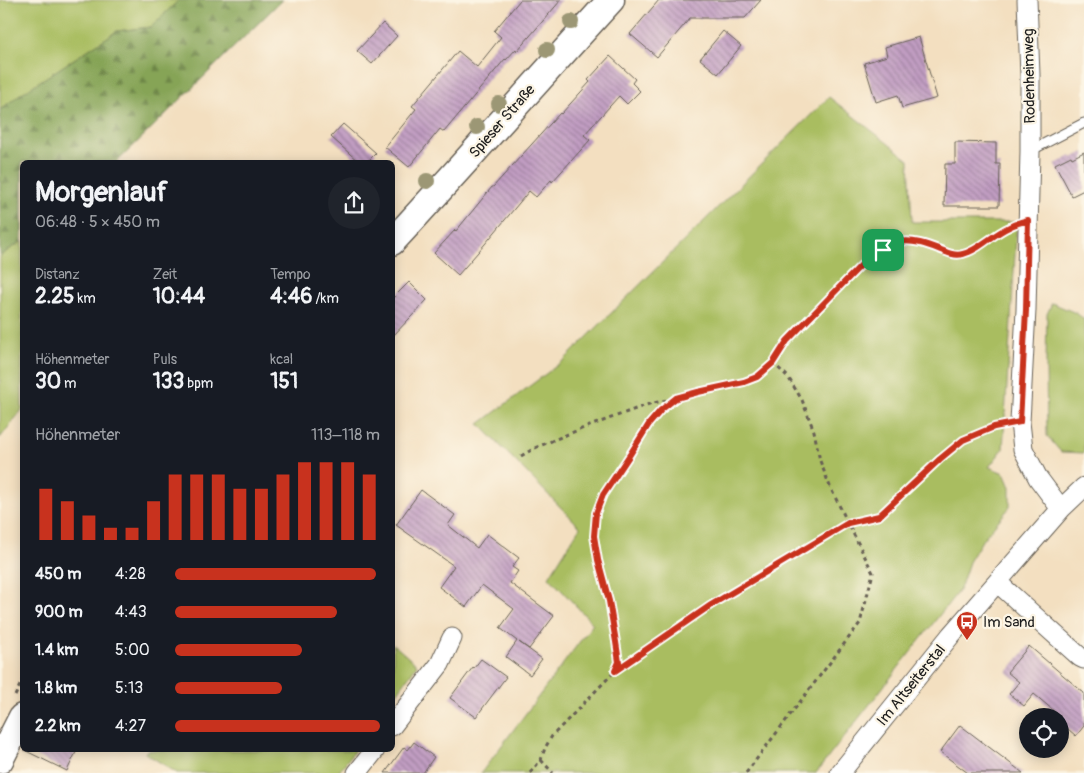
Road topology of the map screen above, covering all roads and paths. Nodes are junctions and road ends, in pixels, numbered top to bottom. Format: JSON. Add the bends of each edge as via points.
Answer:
{"nodes":[{"id":1,"x":611,"y":0,"type":"edge"},
{"id":2,"x":1027,"y":0,"type":"edge"},
{"id":3,"x":1084,"y":123,"type":"edge"},
{"id":4,"x":1030,"y":152,"type":"junction"},
{"id":5,"x":1028,"y":220,"type":"junction"},
{"id":6,"x":395,"y":239,"type":"edge"},
{"id":7,"x":773,"y":363,"type":"junction"},
{"id":8,"x":676,"y":398,"type":"junction"},
{"id":9,"x":1020,"y":422,"type":"junction"},
{"id":10,"x":521,"y":456,"type":"dead end"},
{"id":11,"x":1084,"y":486,"type":"edge"},
{"id":12,"x":1061,"y":509,"type":"junction"},
{"id":13,"x":848,"y":523,"type":"junction"},
{"id":14,"x":998,"y":583,"type":"junction"},
{"id":15,"x":452,"y":638,"type":"dead end"},
{"id":16,"x":1084,"y":659,"type":"edge"},
{"id":17,"x":615,"y":671,"type":"junction"},
{"id":18,"x":20,"y":721,"type":"edge"},
{"id":19,"x":395,"y":722,"type":"edge"},
{"id":20,"x":373,"y":752,"type":"edge"},
{"id":21,"x":0,"y":760,"type":"edge"},
{"id":22,"x":542,"y":760,"type":"junction"},
{"id":23,"x":357,"y":773,"type":"edge"},
{"id":24,"x":530,"y":773,"type":"edge"},
{"id":25,"x":554,"y":773,"type":"edge"},
{"id":26,"x":746,"y":773,"type":"edge"},
{"id":27,"x":840,"y":773,"type":"edge"}],
"edges":[{"from":1,"to":6,"type":"street","name":"Spieser Straße"},
{"from":2,"to":4,"type":"street","name":"Rodenheimweg"},
{"from":3,"to":4,"type":"lane","name":"Rodenheimweg"},
{"from":4,"to":5,"type":"street","name":"Rodenheimweg"},
{"from":5,"to":7,"type":"path","via":[[1008,227],[971,252],[961,255],[907,241],[898,242],[868,258],[787,341]]},
{"from":5,"to":9,"type":"street","name":"Rodenheimweg"},
{"from":7,"to":8,"type":"path","via":[[757,377],[744,382]]},
{"from":7,"to":13,"type":"path","via":[[788,377],[802,400],[820,461]]},
{"from":8,"to":10,"type":"path","via":[[649,404],[568,434]]},
{"from":8,"to":17,"type":"path","via":[[649,424],[603,495],[596,513],[594,536],[619,662]]},
{"from":9,"to":12,"type":"street","name":"Rodenheimweg","via":[[1023,449],[1038,478]]},
{"from":9,"to":13,"type":"path","via":[[994,427],[963,440],[879,516]]},
{"from":11,"to":12,"type":"street","name":"Im Altseiterstal"},
{"from":12,"to":14,"type":"street","name":"Im Altseiterstal"},
{"from":13,"to":17,"type":"path","via":[[711,605]]},
{"from":13,"to":26,"type":"path","via":[[873,572],[860,623]]},
{"from":14,"to":16,"type":"street"},
{"from":14,"to":27,"type":"street","name":"Im Altseiterstal"},
{"from":15,"to":19,"type":"street","via":[[440,664]]},
{"from":17,"to":22,"type":"path","via":[[552,736]]},
{"from":18,"to":21,"type":"street"},
{"from":20,"to":23,"type":"street"},
{"from":22,"to":24,"type":"path"},
{"from":22,"to":25,"type":"path"}]}
